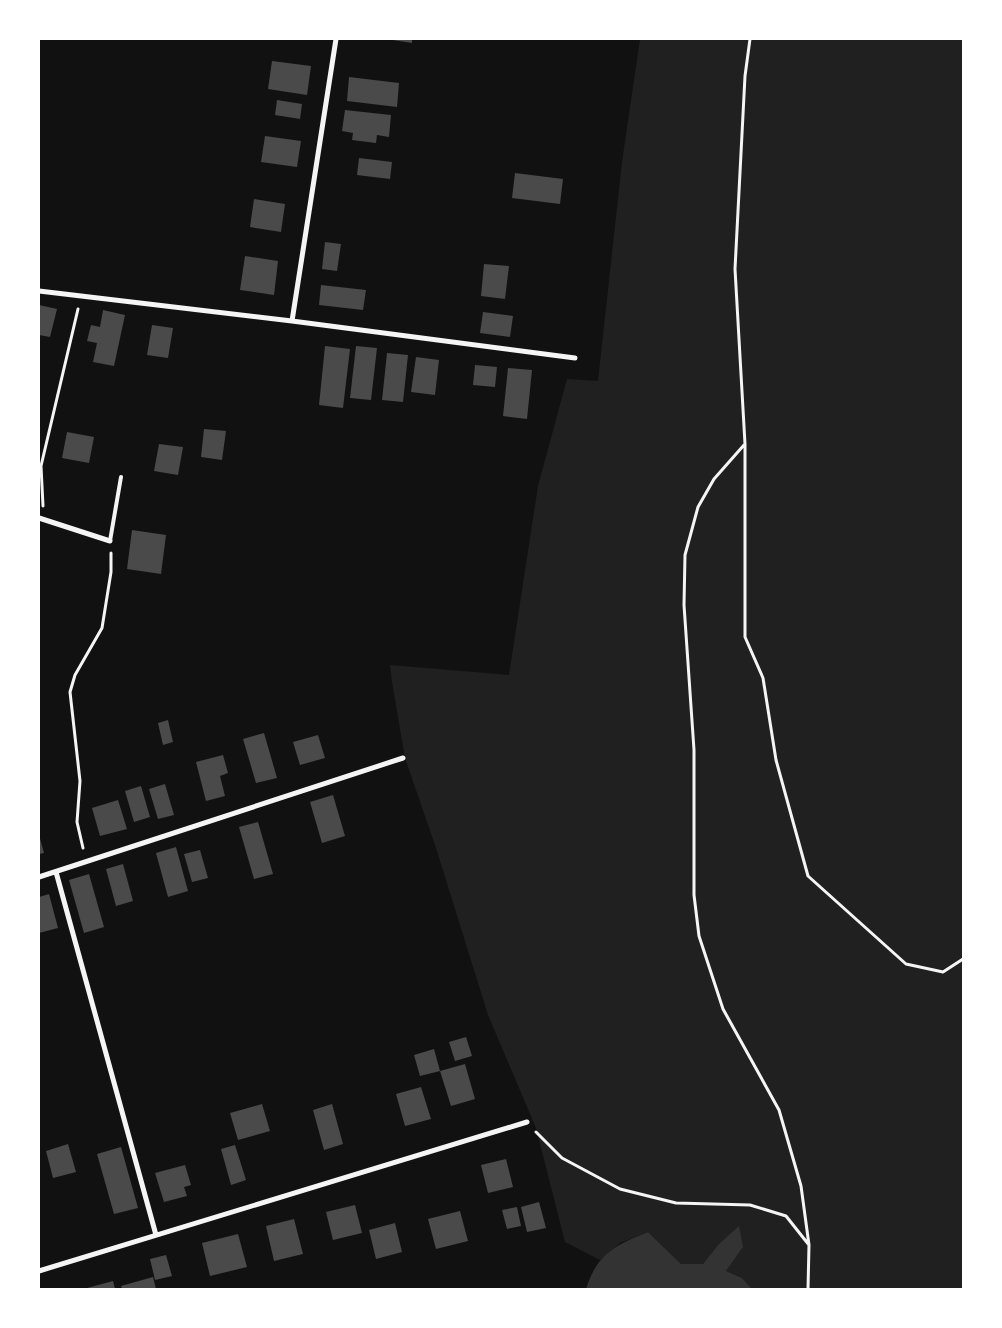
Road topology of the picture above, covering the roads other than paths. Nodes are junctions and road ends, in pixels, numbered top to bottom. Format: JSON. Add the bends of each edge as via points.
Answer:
{"nodes":[{"id":1,"x":336,"y":39,"type":"edge"},
{"id":2,"x":39,"y":291,"type":"edge"},
{"id":3,"x":292,"y":321,"type":"junction"},
{"id":4,"x":575,"y":358,"type":"dead end"},
{"id":5,"x":121,"y":477,"type":"dead end"},
{"id":6,"x":41,"y":519,"type":"edge"},
{"id":7,"x":110,"y":541,"type":"joint"},
{"id":8,"x":403,"y":758,"type":"dead end"},
{"id":9,"x":56,"y":872,"type":"junction"},
{"id":10,"x":39,"y":877,"type":"edge"},
{"id":11,"x":527,"y":1122,"type":"road end"},
{"id":12,"x":156,"y":1235,"type":"junction"},
{"id":13,"x":39,"y":1271,"type":"edge"}],
"edges":[{"from":1,"to":3,"type":"street"},
{"from":2,"to":3,"type":"street"},
{"from":3,"to":4,"type":"street"},
{"from":5,"to":7,"type":"lane"},
{"from":6,"to":7,"type":"street"},
{"from":8,"to":9,"type":"street"},
{"from":9,"to":10,"type":"street"},
{"from":9,"to":12,"type":"street"},
{"from":11,"to":12,"type":"street"},
{"from":12,"to":13,"type":"street"}]}
